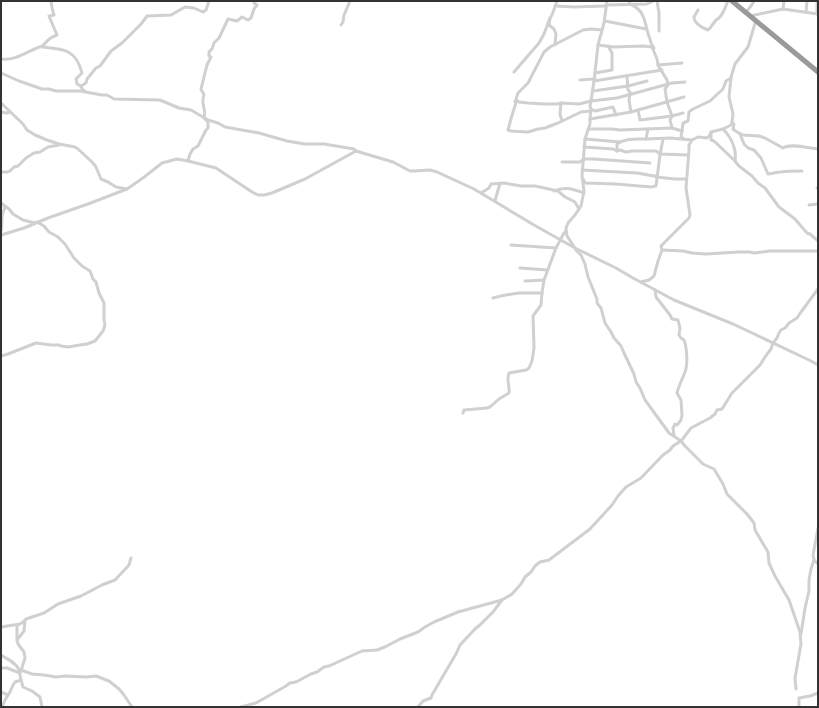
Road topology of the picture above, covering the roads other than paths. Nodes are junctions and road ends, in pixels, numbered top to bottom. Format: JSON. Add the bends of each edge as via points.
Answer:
{"nodes":[{"id":1,"x":51,"y":1,"type":"edge"},
{"id":2,"x":209,"y":1,"type":"edge"},
{"id":3,"x":254,"y":1,"type":"edge"},
{"id":4,"x":350,"y":1,"type":"edge"},
{"id":5,"x":557,"y":1,"type":"edge"},
{"id":6,"x":653,"y":1,"type":"edge"},
{"id":7,"x":657,"y":1,"type":"edge"},
{"id":8,"x":728,"y":1,"type":"edge"},
{"id":9,"x":732,"y":1,"type":"edge"},
{"id":10,"x":754,"y":1,"type":"edge"},
{"id":11,"x":784,"y":1,"type":"edge"},
{"id":12,"x":808,"y":1,"type":"edge"},
{"id":13,"x":817,"y":1,"type":"edge"},
{"id":14,"x":630,"y":2,"type":"edge"},
{"id":15,"x":607,"y":3,"type":"edge"},
{"id":16,"x":555,"y":6,"type":"junction"},
{"id":17,"x":783,"y":9,"type":"junction"},
{"id":18,"x":698,"y":10,"type":"dead end"},
{"id":19,"x":806,"y":12,"type":"junction"},
{"id":20,"x":818,"y":14,"type":"edge"},
{"id":21,"x":748,"y":15,"type":"junction"},
{"id":22,"x":550,"y":18,"type":"junction"},
{"id":23,"x":756,"y":20,"type":"junction"},
{"id":24,"x":605,"y":21,"type":"junction"},
{"id":25,"x":341,"y":25,"type":"dead end"},
{"id":26,"x":646,"y":29,"type":"junction"},
{"id":27,"x":602,"y":30,"type":"junction"},
{"id":28,"x":659,"y":31,"type":"dead end"},
{"id":29,"x":555,"y":45,"type":"junction"},
{"id":30,"x":598,"y":45,"type":"junction"},
{"id":31,"x":651,"y":45,"type":"junction"},
{"id":32,"x":608,"y":46,"type":"junction"},
{"id":33,"x":630,"y":46,"type":"junction"},
{"id":34,"x":42,"y":47,"type":"junction"},
{"id":35,"x":1,"y":59,"type":"edge"},
{"id":36,"x":657,"y":59,"type":"junction"},
{"id":37,"x":682,"y":63,"type":"dead end"},
{"id":38,"x":658,"y":65,"type":"junction"},
{"id":39,"x":662,"y":70,"type":"junction"},
{"id":40,"x":514,"y":72,"type":"dead end"},
{"id":41,"x":818,"y":72,"type":"edge"},
{"id":42,"x":595,"y":73,"type":"junction"},
{"id":43,"x":1,"y":74,"type":"edge"},
{"id":44,"x":627,"y":76,"type":"junction"},
{"id":45,"x":664,"y":76,"type":"junction"},
{"id":46,"x":731,"y":78,"type":"junction"},
{"id":47,"x":580,"y":80,"type":"dead end"},
{"id":48,"x":595,"y":80,"type":"junction"},
{"id":49,"x":647,"y":81,"type":"dead end"},
{"id":50,"x":685,"y":82,"type":"dead end"},
{"id":51,"x":672,"y":83,"type":"junction"},
{"id":52,"x":668,"y":85,"type":"junction"},
{"id":53,"x":81,"y":86,"type":"junction"},
{"id":54,"x":628,"y":86,"type":"junction"},
{"id":55,"x":74,"y":91,"type":"junction"},
{"id":56,"x":593,"y":91,"type":"junction"},
{"id":57,"x":86,"y":92,"type":"junction"},
{"id":58,"x":629,"y":94,"type":"junction"},
{"id":59,"x":684,"y":97,"type":"dead end"},
{"id":60,"x":516,"y":100,"type":"junction"},
{"id":61,"x":590,"y":101,"type":"junction"},
{"id":62,"x":667,"y":102,"type":"junction"},
{"id":63,"x":1,"y":103,"type":"edge"},
{"id":64,"x":562,"y":103,"type":"junction"},
{"id":65,"x":591,"y":110,"type":"junction"},
{"id":66,"x":638,"y":110,"type":"junction"},
{"id":67,"x":1,"y":112,"type":"edge"},
{"id":68,"x":10,"y":112,"type":"junction"},
{"id":69,"x":631,"y":112,"type":"junction"},
{"id":70,"x":683,"y":113,"type":"dead end"},
{"id":71,"x":616,"y":115,"type":"junction"},
{"id":72,"x":672,"y":116,"type":"junction"},
{"id":73,"x":204,"y":118,"type":"junction"},
{"id":74,"x":590,"y":119,"type":"junction"},
{"id":75,"x":562,"y":121,"type":"junction"},
{"id":76,"x":732,"y":122,"type":"junction"},
{"id":77,"x":672,"y":128,"type":"junction"},
{"id":78,"x":588,"y":129,"type":"junction"},
{"id":79,"x":648,"y":129,"type":"junction"},
{"id":80,"x":723,"y":129,"type":"junction"},
{"id":81,"x":682,"y":131,"type":"junction"},
{"id":82,"x":711,"y":132,"type":"junction"},
{"id":83,"x":740,"y":134,"type":"junction"},
{"id":84,"x":585,"y":139,"type":"junction"},
{"id":85,"x":646,"y":139,"type":"junction"},
{"id":86,"x":663,"y":139,"type":"junction"},
{"id":87,"x":686,"y":139,"type":"junction"},
{"id":88,"x":692,"y":140,"type":"junction"},
{"id":89,"x":620,"y":142,"type":"junction"},
{"id":90,"x":62,"y":145,"type":"junction"},
{"id":91,"x":690,"y":145,"type":"junction"},
{"id":92,"x":584,"y":147,"type":"junction"},
{"id":93,"x":818,"y":149,"type":"edge"},
{"id":94,"x":356,"y":151,"type":"junction"},
{"id":95,"x":617,"y":151,"type":"junction"},
{"id":96,"x":660,"y":154,"type":"junction"},
{"id":97,"x":688,"y":155,"type":"junction"},
{"id":98,"x":584,"y":159,"type":"junction"},
{"id":99,"x":188,"y":161,"type":"junction"},
{"id":100,"x":735,"y":161,"type":"junction"},
{"id":101,"x":562,"y":162,"type":"dead end"},
{"id":102,"x":650,"y":163,"type":"dead end"},
{"id":103,"x":659,"y":165,"type":"junction"},
{"id":104,"x":582,"y":170,"type":"junction"},
{"id":105,"x":802,"y":171,"type":"dead end"},
{"id":106,"x":1,"y":172,"type":"edge"},
{"id":107,"x":650,"y":176,"type":"dead end"},
{"id":108,"x":658,"y":177,"type":"junction"},
{"id":109,"x":582,"y":178,"type":"junction"},
{"id":110,"x":686,"y":180,"type":"junction"},
{"id":111,"x":500,"y":183,"type":"junction"},
{"id":112,"x":127,"y":189,"type":"junction"},
{"id":113,"x":554,"y":190,"type":"junction"},
{"id":114,"x":481,"y":193,"type":"junction"},
{"id":115,"x":584,"y":193,"type":"junction"},
{"id":116,"x":495,"y":201,"type":"junction"},
{"id":117,"x":2,"y":204,"type":"edge"},
{"id":118,"x":818,"y":204,"type":"edge"},
{"id":119,"x":809,"y":205,"type":"dead end"},
{"id":120,"x":579,"y":209,"type":"junction"},
{"id":121,"x":36,"y":223,"type":"junction"},
{"id":122,"x":1,"y":231,"type":"edge"},
{"id":123,"x":566,"y":231,"type":"junction"},
{"id":124,"x":1,"y":235,"type":"edge"},
{"id":125,"x":560,"y":240,"type":"junction"},
{"id":126,"x":818,"y":241,"type":"edge"},
{"id":127,"x":511,"y":245,"type":"dead end"},
{"id":128,"x":556,"y":248,"type":"junction"},
{"id":129,"x":575,"y":248,"type":"junction"},
{"id":130,"x":662,"y":250,"type":"junction"},
{"id":131,"x":818,"y":251,"type":"edge"},
{"id":132,"x":520,"y":268,"type":"dead end"},
{"id":133,"x":548,"y":270,"type":"junction"},
{"id":134,"x":544,"y":280,"type":"junction"},
{"id":135,"x":525,"y":281,"type":"dead end"},
{"id":136,"x":640,"y":282,"type":"junction"},
{"id":137,"x":818,"y":289,"type":"edge"},
{"id":138,"x":655,"y":290,"type":"junction"},
{"id":139,"x":542,"y":293,"type":"junction"},
{"id":140,"x":493,"y":298,"type":"dead end"},
{"id":141,"x":773,"y":343,"type":"junction"},
{"id":142,"x":1,"y":356,"type":"edge"},
{"id":143,"x":818,"y":365,"type":"edge"},
{"id":144,"x":463,"y":413,"type":"dead end"},
{"id":145,"x":674,"y":436,"type":"junction"},
{"id":146,"x":681,"y":441,"type":"junction"},
{"id":147,"x":818,"y":528,"type":"edge"},
{"id":148,"x":131,"y":558,"type":"dead end"},
{"id":149,"x":814,"y":560,"type":"junction"},
{"id":150,"x":818,"y":564,"type":"edge"},
{"id":151,"x":502,"y":600,"type":"junction"},
{"id":152,"x":25,"y":620,"type":"junction"},
{"id":153,"x":17,"y":625,"type":"junction"},
{"id":154,"x":1,"y":628,"type":"edge"},
{"id":155,"x":800,"y":636,"type":"junction"},
{"id":156,"x":17,"y":640,"type":"junction"},
{"id":157,"x":1,"y":656,"type":"edge"},
{"id":158,"x":1,"y":668,"type":"edge"},
{"id":159,"x":21,"y":671,"type":"junction"},
{"id":160,"x":21,"y":680,"type":"junction"},
{"id":161,"x":796,"y":690,"type":"dead end"},
{"id":162,"x":1,"y":692,"type":"edge"},
{"id":163,"x":818,"y":693,"type":"edge"},
{"id":164,"x":8,"y":695,"type":"junction"},
{"id":165,"x":2,"y":707,"type":"edge"},
{"id":166,"x":42,"y":707,"type":"edge"},
{"id":167,"x":132,"y":707,"type":"edge"},
{"id":168,"x":241,"y":707,"type":"edge"},
{"id":169,"x":418,"y":707,"type":"edge"},
{"id":170,"x":799,"y":707,"type":"edge"}],
"edges":[{"from":1,"to":34,"type":"street","via":[[54,15],[49,16],[57,36],[49,39]]},
{"from":2,"to":53,"type":"street","via":[[203,12],[185,7],[167,16],[148,16],[111,51]]},
{"from":3,"to":73,"type":"street","via":[[257,4],[251,18],[248,20],[242,17],[237,21],[228,19],[209,52],[211,57],[201,89],[204,95]]},
{"from":4,"to":25,"type":"street"},
{"from":5,"to":16,"type":"street"},
{"from":6,"to":14,"type":"street","via":[[647,4]]},
{"from":7,"to":28,"type":"street"},
{"from":8,"to":18,"type":"street","via":[[719,20],[716,20],[708,30],[694,20]]},
{"from":9,"to":21,"type":"highway"},
{"from":10,"to":21,"type":"street"},
{"from":11,"to":17,"type":"street"},
{"from":12,"to":19,"type":"street"},
{"from":13,"to":20,"type":"street"},
{"from":14,"to":15,"type":"street"},
{"from":14,"to":26,"type":"street","via":[[644,17]]},
{"from":15,"to":16,"type":"street","via":[[604,6]]},
{"from":15,"to":24,"type":"street"},
{"from":16,"to":22,"type":"street"},
{"from":17,"to":19,"type":"street"},
{"from":17,"to":21,"type":"street"},
{"from":19,"to":20,"type":"street"},
{"from":21,"to":23,"type":"highway"},
{"from":22,"to":29,"type":"street","via":[[549,25],[556,34]]},
{"from":22,"to":40,"type":"street","via":[[539,43]]},
{"from":23,"to":41,"type":"highway"},
{"from":23,"to":46,"type":"street","via":[[748,47],[735,64]]},
{"from":24,"to":26,"type":"street"},
{"from":24,"to":27,"type":"street"},
{"from":26,"to":31,"type":"street"},
{"from":27,"to":29,"type":"street","via":[[583,30]]},
{"from":27,"to":30,"type":"street"},
{"from":29,"to":60,"type":"street","via":[[542,54],[528,83],[518,93]]},
{"from":30,"to":32,"type":"street"},
{"from":30,"to":42,"type":"street"},
{"from":31,"to":33,"type":"street"},
{"from":31,"to":36,"type":"street"},
{"from":32,"to":33,"type":"street"},
{"from":32,"to":42,"type":"street","via":[[612,53],[612,70]]},
{"from":33,"to":36,"type":"street","via":[[652,47]]},
{"from":34,"to":35,"type":"street","via":[[20,56]]},
{"from":34,"to":53,"type":"street","via":[[64,49],[72,54],[80,65],[82,73],[76,80]]},
{"from":36,"to":38,"type":"street"},
{"from":37,"to":38,"type":"street"},
{"from":38,"to":39,"type":"street"},
{"from":39,"to":44,"type":"street"},
{"from":39,"to":45,"type":"street"},
{"from":42,"to":48,"type":"street"},
{"from":43,"to":55,"type":"street","via":[[38,88]]},
{"from":44,"to":48,"type":"street"},
{"from":44,"to":54,"type":"street"},
{"from":45,"to":51,"type":"street"},
{"from":45,"to":52,"type":"street"},
{"from":46,"to":76,"type":"street","via":[[729,97]]},
{"from":46,"to":81,"type":"street","via":[[710,101],[689,112],[688,121],[683,123]]},
{"from":47,"to":48,"type":"street"},
{"from":48,"to":56,"type":"street"},
{"from":49,"to":54,"type":"street"},
{"from":50,"to":51,"type":"street"},
{"from":51,"to":52,"type":"street"},
{"from":52,"to":58,"type":"street"},
{"from":52,"to":62,"type":"street","via":[[665,89]]},
{"from":53,"to":55,"type":"street"},
{"from":53,"to":57,"type":"street"},
{"from":54,"to":56,"type":"street"},
{"from":54,"to":58,"type":"street"},
{"from":55,"to":57,"type":"street"},
{"from":56,"to":61,"type":"street"},
{"from":57,"to":73,"type":"street","via":[[107,95],[114,99],[160,100],[190,110]]},
{"from":58,"to":61,"type":"street"},
{"from":58,"to":69,"type":"street"},
{"from":59,"to":62,"type":"street"},
{"from":60,"to":64,"type":"street","via":[[528,103]]},
{"from":60,"to":75,"type":"street","via":[[509,130],[528,132]]},
{"from":61,"to":64,"type":"street","via":[[579,104]]},
{"from":61,"to":65,"type":"street"},
{"from":62,"to":66,"type":"street"},
{"from":62,"to":72,"type":"street"},
{"from":63,"to":68,"type":"street"},
{"from":64,"to":75,"type":"street"},
{"from":65,"to":71,"type":"street","via":[[614,108]]},
{"from":65,"to":74,"type":"street"},
{"from":65,"to":75,"type":"street"},
{"from":66,"to":69,"type":"street"},
{"from":66,"to":72,"type":"street","via":[[640,120]]},
{"from":67,"to":68,"type":"street"},
{"from":68,"to":90,"type":"street","via":[[29,131]]},
{"from":69,"to":71,"type":"street"},
{"from":70,"to":72,"type":"street"},
{"from":71,"to":74,"type":"street"},
{"from":72,"to":77,"type":"street"},
{"from":73,"to":94,"type":"street","via":[[225,127],[259,133],[279,140],[324,144]]},
{"from":73,"to":99,"type":"street","via":[[208,122],[208,128]]},
{"from":74,"to":78,"type":"street"},
{"from":76,"to":80,"type":"street","via":[[732,125]]},
{"from":76,"to":83,"type":"street"},
{"from":77,"to":79,"type":"street"},
{"from":77,"to":81,"type":"street"},
{"from":78,"to":79,"type":"street"},
{"from":78,"to":84,"type":"street"},
{"from":79,"to":85,"type":"street"},
{"from":80,"to":82,"type":"street"},
{"from":80,"to":100,"type":"street","via":[[731,139]]},
{"from":81,"to":87,"type":"street","via":[[681,137]]},
{"from":82,"to":88,"type":"street","via":[[707,138],[698,137]]},
{"from":82,"to":100,"type":"street","via":[[711,140]]},
{"from":83,"to":93,"type":"street","via":[[759,136],[783,148],[794,146]]},
{"from":83,"to":105,"type":"street","via":[[744,144],[761,158],[768,174]]},
{"from":84,"to":89,"type":"street"},
{"from":84,"to":92,"type":"street"},
{"from":85,"to":86,"type":"street"},
{"from":85,"to":89,"type":"street"},
{"from":86,"to":87,"type":"street"},
{"from":86,"to":96,"type":"street"},
{"from":87,"to":88,"type":"street"},
{"from":87,"to":91,"type":"street"},
{"from":88,"to":91,"type":"street"},
{"from":89,"to":95,"type":"street","via":[[617,144]]},
{"from":90,"to":106,"type":"street","via":[[34,153],[10,171]]},
{"from":90,"to":112,"type":"street","via":[[75,147],[90,159],[101,179],[116,187]]},
{"from":91,"to":97,"type":"street"},
{"from":92,"to":95,"type":"street"},
{"from":92,"to":98,"type":"street"},
{"from":94,"to":99,"type":"street","via":[[305,180],[264,195],[252,192],[216,168]]},
{"from":94,"to":114,"type":"street","via":[[393,162],[410,171],[437,172]]},
{"from":95,"to":96,"type":"street","via":[[656,151]]},
{"from":96,"to":97,"type":"street"},
{"from":96,"to":103,"type":"street"},
{"from":97,"to":110,"type":"street"},
{"from":98,"to":101,"type":"street","via":[[580,162]]},
{"from":98,"to":102,"type":"street"},
{"from":98,"to":104,"type":"street"},
{"from":99,"to":112,"type":"street","via":[[177,158],[162,163]]},
{"from":100,"to":126,"type":"street","via":[[765,188],[779,207]]},
{"from":103,"to":104,"type":"street","via":[[657,176]]},
{"from":103,"to":108,"type":"street"},
{"from":104,"to":109,"type":"street"},
{"from":107,"to":108,"type":"street"},
{"from":108,"to":109,"type":"street","via":[[654,187],[585,182]]},
{"from":108,"to":110,"type":"street"},
{"from":109,"to":115,"type":"street"},
{"from":110,"to":130,"type":"street","via":[[690,217],[661,246]]},
{"from":111,"to":113,"type":"street"},
{"from":111,"to":114,"type":"street","via":[[491,184]]},
{"from":111,"to":116,"type":"street"},
{"from":112,"to":121,"type":"street"},
{"from":113,"to":115,"type":"street","via":[[562,188]]},
{"from":113,"to":120,"type":"street","via":[[575,202]]},
{"from":114,"to":116,"type":"street"},
{"from":115,"to":120,"type":"street"},
{"from":116,"to":125,"type":"street"},
{"from":117,"to":121,"type":"street","via":[[23,220]]},
{"from":117,"to":122,"type":"street","via":[[5,208],[2,212]]},
{"from":118,"to":119,"type":"street"},
{"from":120,"to":123,"type":"street","via":[[568,223]]},
{"from":121,"to":124,"type":"street"},
{"from":121,"to":142,"type":"street","via":[[58,237],[74,258],[90,271],[104,303],[105,327],[95,341],[87,344],[65,347],[36,343]]},
{"from":123,"to":125,"type":"street"},
{"from":123,"to":129,"type":"street"},
{"from":125,"to":128,"type":"street"},
{"from":125,"to":129,"type":"street"},
{"from":127,"to":128,"type":"street"},
{"from":128,"to":133,"type":"street"},
{"from":129,"to":136,"type":"street"},
{"from":129,"to":145,"type":"street","via":[[585,264],[605,323],[621,346],[645,400],[669,433]]},
{"from":130,"to":131,"type":"street","via":[[706,254]]},
{"from":130,"to":136,"type":"street","via":[[654,276]]},
{"from":132,"to":133,"type":"street"},
{"from":133,"to":134,"type":"street"},
{"from":134,"to":135,"type":"street"},
{"from":134,"to":139,"type":"street"},
{"from":136,"to":138,"type":"street"},
{"from":137,"to":141,"type":"street","via":[[797,318],[778,333]]},
{"from":138,"to":141,"type":"street"},
{"from":138,"to":145,"type":"street","via":[[656,296],[672,319],[678,320],[679,335],[684,340],[686,348],[685,373],[679,383],[677,394],[681,400],[682,414],[681,420],[673,428]]},
{"from":139,"to":140,"type":"street","via":[[518,293]]},
{"from":139,"to":144,"type":"street","via":[[541,305],[533,316],[534,348],[528,368],[509,373],[509,393],[490,407],[464,410]]},
{"from":141,"to":143,"type":"street"},
{"from":141,"to":146,"type":"street","via":[[760,365],[732,393],[722,409],[691,428]]},
{"from":145,"to":146,"type":"street"},
{"from":146,"to":151,"type":"street","via":[[641,478],[626,486],[590,529],[549,560],[535,566],[514,592]]},
{"from":146,"to":155,"type":"street","via":[[700,462],[714,469],[727,494],[752,520],[768,552],[769,563],[775,576],[790,600]]},
{"from":147,"to":149,"type":"street"},
{"from":148,"to":152,"type":"street","via":[[129,565],[115,580]]},
{"from":149,"to":150,"type":"street"},
{"from":149,"to":155,"type":"street"},
{"from":151,"to":168,"type":"street","via":[[458,612],[382,648],[362,650]]},
{"from":151,"to":169,"type":"street","via":[[460,645],[431,698]]},
{"from":152,"to":153,"type":"street"},
{"from":152,"to":156,"type":"street","via":[[24,631]]},
{"from":153,"to":154,"type":"street"},
{"from":153,"to":156,"type":"street"},
{"from":155,"to":161,"type":"street"},
{"from":156,"to":159,"type":"street","via":[[25,654]]},
{"from":157,"to":159,"type":"street","via":[[15,663]]},
{"from":158,"to":159,"type":"street"},
{"from":159,"to":160,"type":"street"},
{"from":159,"to":167,"type":"street","via":[[56,677],[96,676],[118,688]]},
{"from":160,"to":164,"type":"street","via":[[15,682]]},
{"from":160,"to":166,"type":"street","via":[[23,687],[40,697]]},
{"from":162,"to":164,"type":"street"},
{"from":163,"to":170,"type":"street","via":[[799,698]]},
{"from":164,"to":165,"type":"street"}]}
